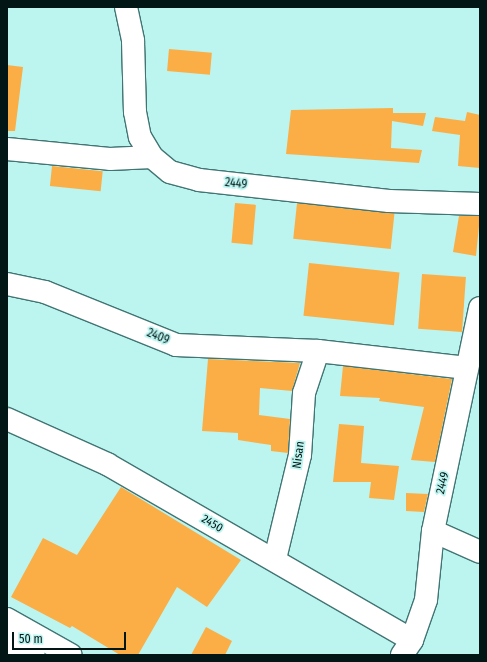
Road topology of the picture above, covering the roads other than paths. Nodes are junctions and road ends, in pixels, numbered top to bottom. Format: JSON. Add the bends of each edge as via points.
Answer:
{"nodes":[{"id":1,"x":126,"y":7,"type":"edge"},
{"id":2,"x":7,"y":149,"type":"edge"},
{"id":3,"x":152,"y":157,"type":"junction"},
{"id":4,"x":480,"y":204,"type":"edge"},
{"id":5,"x":7,"y":284,"type":"edge"},
{"id":6,"x":480,"y":308,"type":"edge"},
{"id":7,"x":318,"y":351,"type":"junction"},
{"id":8,"x":467,"y":368,"type":"junction"},
{"id":9,"x":7,"y":419,"type":"edge"},
{"id":10,"x":433,"y":530,"type":"junction"},
{"id":11,"x":480,"y":552,"type":"edge"},
{"id":12,"x":275,"y":559,"type":"junction"},
{"id":13,"x":7,"y":619,"type":"edge"},
{"id":14,"x":7,"y":641,"type":"edge"},
{"id":15,"x":407,"y":648,"type":"edge"},
{"id":16,"x":34,"y":655,"type":"edge"},
{"id":17,"x":71,"y":655,"type":"edge"}],
"edges":[{"from":1,"to":3,"type":"street","name":"2449","via":[[133,40],[135,112],[140,137]]},
{"from":2,"to":3,"type":"street","via":[[110,159]]},
{"from":3,"to":4,"type":"street","name":"2449","via":[[170,172],[199,180],[389,200]]},
{"from":5,"to":7,"type":"street","name":"2409","via":[[45,292],[176,345]]},
{"from":6,"to":8,"type":"street","name":"2449"},
{"from":7,"to":8,"type":"street","name":"2409"},
{"from":7,"to":12,"type":"street","name":"Nisan","via":[[304,393],[300,455]]},
{"from":8,"to":10,"type":"street","name":"2449"},
{"from":9,"to":12,"type":"street","name":"2450","via":[[107,464]]},
{"from":10,"to":11,"type":"street"},
{"from":10,"to":15,"type":"street","name":"2449","via":[[426,600]]},
{"from":12,"to":15,"type":"street","name":"2450"},
{"from":13,"to":17,"type":"street"},
{"from":14,"to":16,"type":"street"}]}
